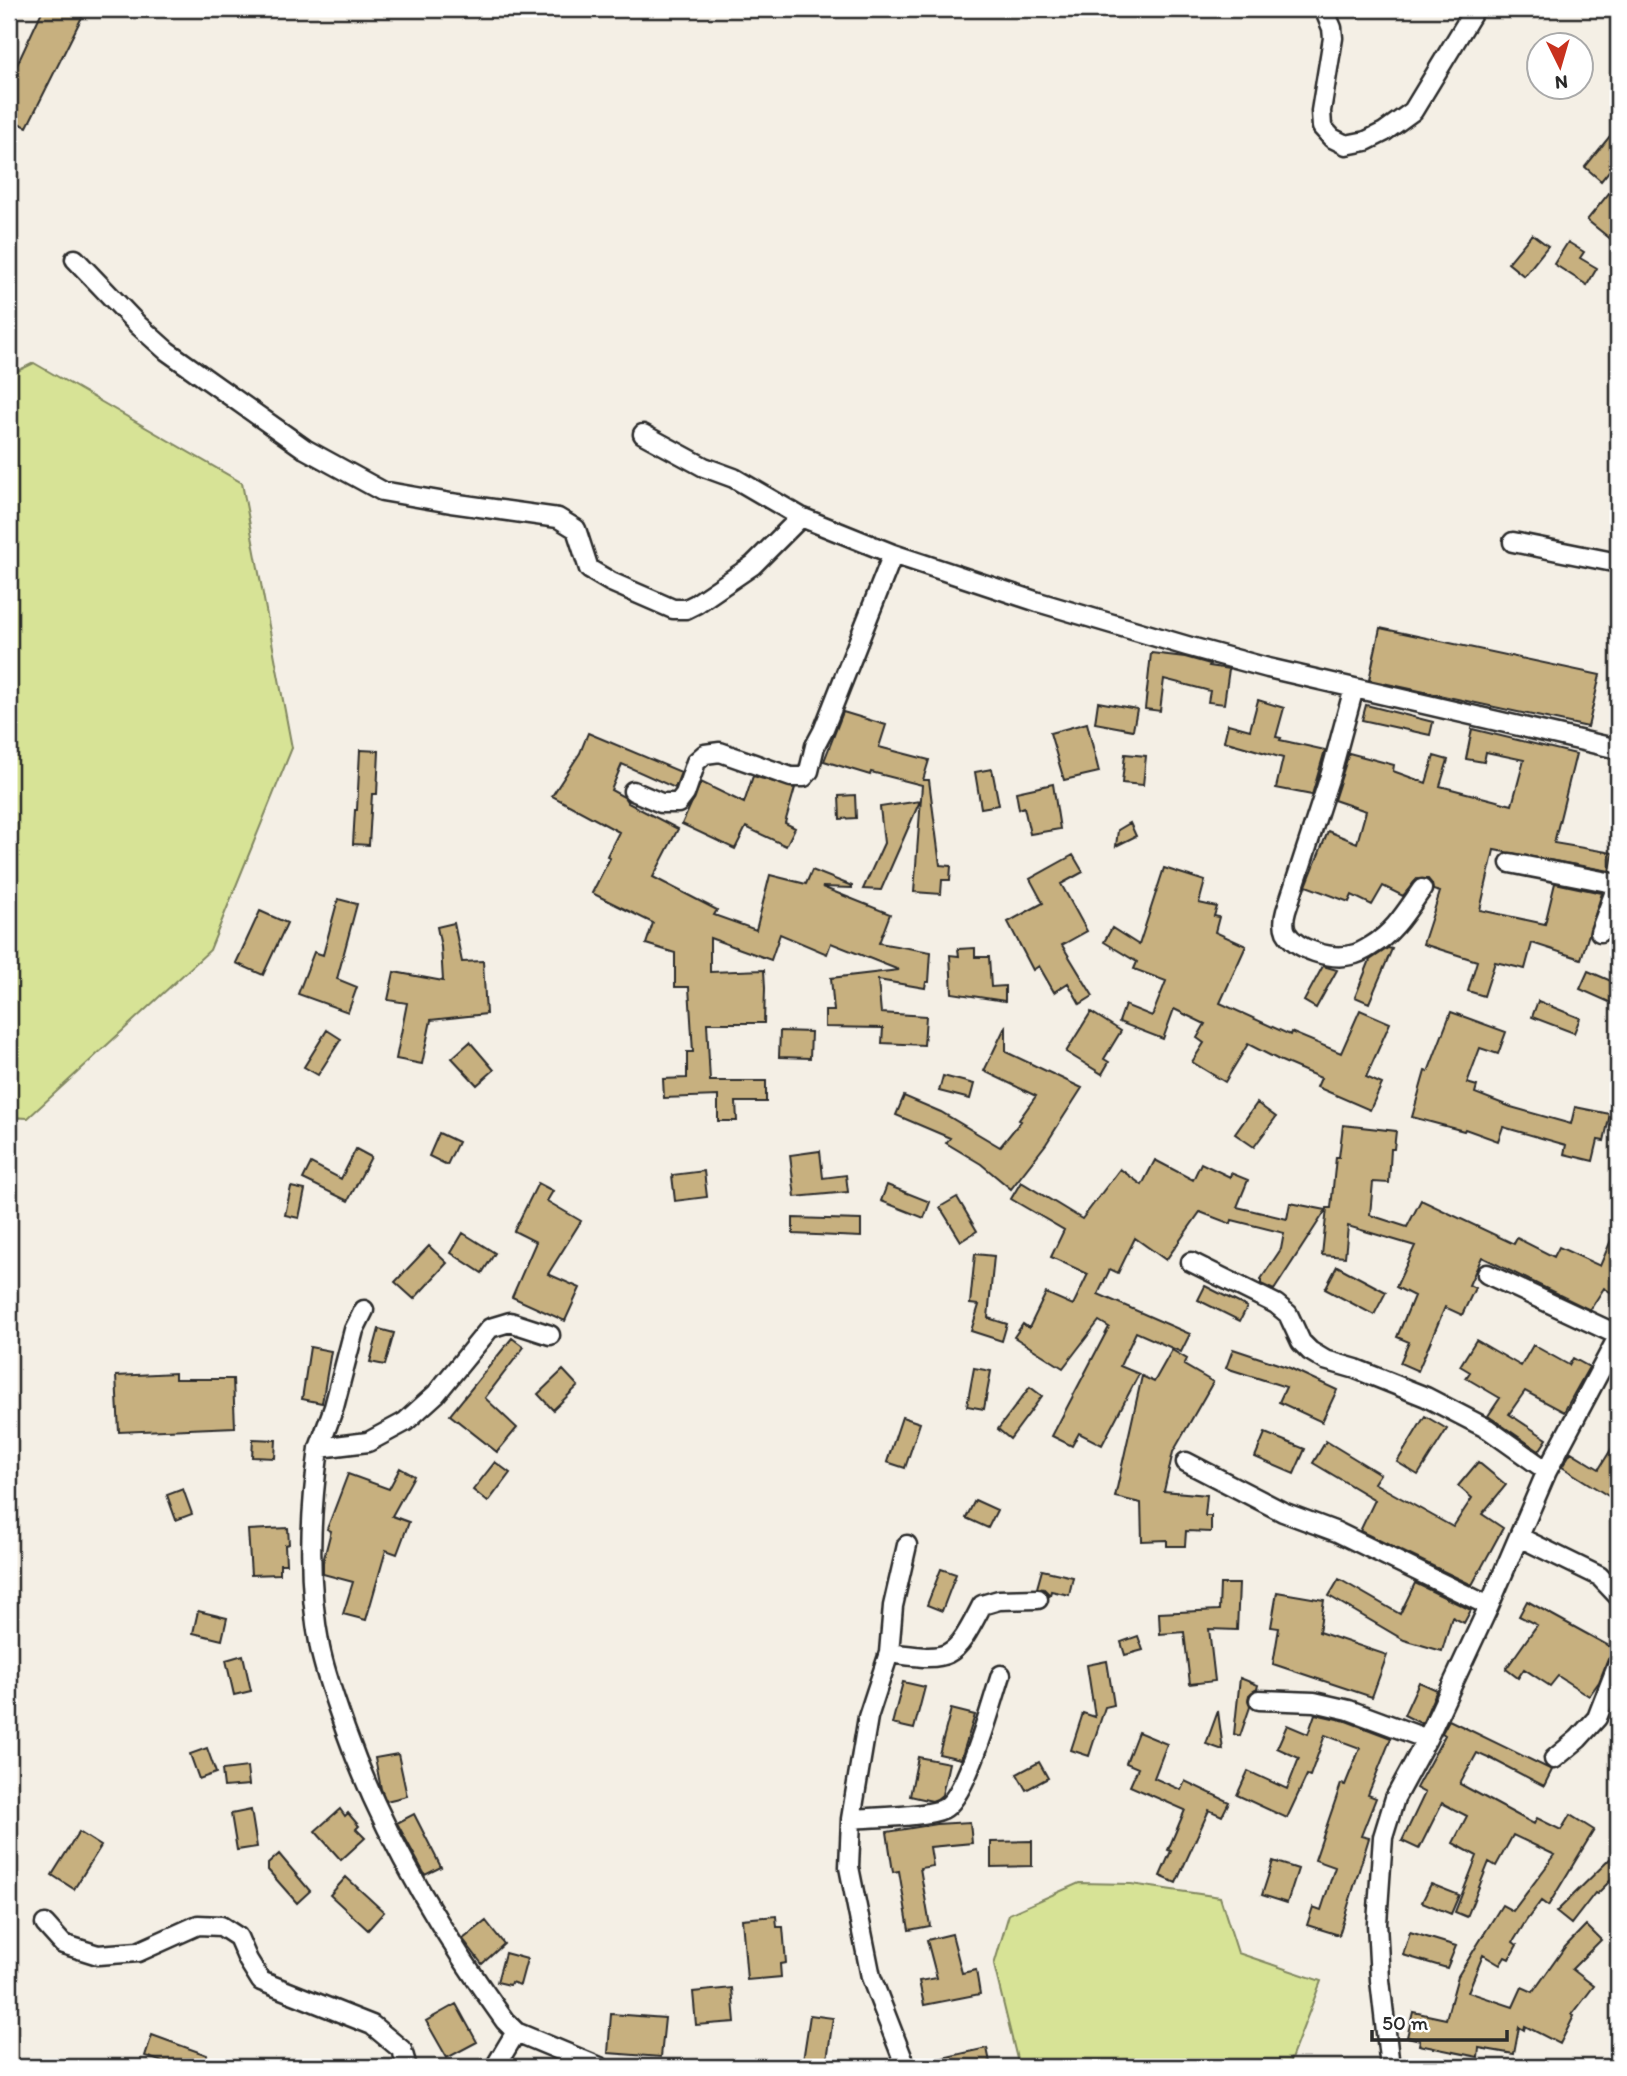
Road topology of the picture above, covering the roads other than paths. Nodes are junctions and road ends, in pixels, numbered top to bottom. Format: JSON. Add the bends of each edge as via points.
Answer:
{"nodes":[{"id":1,"x":1324,"y":9,"type":"edge"},
{"id":2,"x":1475,"y":9,"type":"edge"},
{"id":3,"x":75,"y":259,"type":"dead end"},
{"id":4,"x":643,"y":434,"type":"dead end"},
{"id":5,"x":802,"y":517,"type":"junction"},
{"id":6,"x":1513,"y":542,"type":"dead end"},
{"id":7,"x":893,"y":554,"type":"junction"},
{"id":8,"x":1618,"y":563,"type":"edge"},
{"id":9,"x":1354,"y":688,"type":"junction"},
{"id":10,"x":1618,"y":749,"type":"edge"},
{"id":11,"x":632,"y":791,"type":"dead end"},
{"id":12,"x":1510,"y":863,"type":"dead end"},
{"id":13,"x":1618,"y":884,"type":"edge"},
{"id":14,"x":1422,"y":889,"type":"dead end"},
{"id":15,"x":1600,"y":932,"type":"dead end"},
{"id":16,"x":1191,"y":1262,"type":"dead end"},
{"id":17,"x":1487,"y":1274,"type":"dead end"},
{"id":18,"x":364,"y":1310,"type":"dead end"},
{"id":19,"x":550,"y":1335,"type":"dead end"},
{"id":20,"x":1618,"y":1336,"type":"edge"},
{"id":21,"x":319,"y":1448,"type":"junction"},
{"id":22,"x":1185,"y":1462,"type":"dead end"},
{"id":23,"x":1547,"y":1471,"type":"junction"},
{"id":24,"x":1519,"y":1536,"type":"junction"},
{"id":25,"x":907,"y":1545,"type":"dead end"},
{"id":26,"x":1618,"y":1596,"type":"edge"},
{"id":27,"x":1038,"y":1599,"type":"dead end"},
{"id":28,"x":1489,"y":1606,"type":"junction"},
{"id":29,"x":889,"y":1653,"type":"junction"},
{"id":30,"x":1618,"y":1664,"type":"edge"},
{"id":31,"x":1001,"y":1675,"type":"dead end"},
{"id":32,"x":1259,"y":1700,"type":"dead end"},
{"id":33,"x":1427,"y":1739,"type":"junction"},
{"id":34,"x":1555,"y":1759,"type":"dead end"},
{"id":35,"x":851,"y":1819,"type":"junction"},
{"id":36,"x":46,"y":1924,"type":"dead end"},
{"id":37,"x":516,"y":2032,"type":"junction"},
{"id":38,"x":407,"y":2067,"type":"edge"},
{"id":39,"x":495,"y":2067,"type":"edge"},
{"id":40,"x":600,"y":2067,"type":"edge"},
{"id":41,"x":906,"y":2067,"type":"edge"},
{"id":42,"x":1390,"y":2067,"type":"edge"}],
"edges":[{"from":1,"to":2,"type":"street","via":[[1333,38],[1322,127],[1346,145],[1384,132],[1413,111]]},
{"from":3,"to":5,"type":"street","via":[[167,351],[304,449],[382,491],[558,517],[576,529],[589,569],[673,609],[696,604],[753,565]]},
{"from":4,"to":5,"type":"street"},
{"from":5,"to":7,"type":"street"},
{"from":6,"to":8,"type":"street"},
{"from":7,"to":9,"type":"street","via":[[1187,646]]},
{"from":7,"to":11,"type":"street","via":[[804,777],[720,752],[705,754],[696,762],[678,803],[661,803]]},
{"from":9,"to":10,"type":"street"},
{"from":9,"to":14,"type":"street","via":[[1283,920],[1286,931],[1297,944],[1334,957],[1352,955],[1393,930]]},
{"from":12,"to":13,"type":"street"},
{"from":13,"to":15,"type":"street"},
{"from":16,"to":23,"type":"street","via":[[1276,1304],[1288,1314],[1301,1342],[1325,1360],[1426,1397],[1488,1429]]},
{"from":17,"to":20,"type":"street"},
{"from":18,"to":21,"type":"street"},
{"from":19,"to":21,"type":"street","via":[[510,1322],[490,1328],[436,1394],[405,1422],[368,1442]]},
{"from":20,"to":23,"type":"street"},
{"from":21,"to":37,"type":"street","via":[[312,1498],[311,1566],[329,1685],[370,1795],[430,1909]]},
{"from":22,"to":28,"type":"street"},
{"from":23,"to":24,"type":"street"},
{"from":24,"to":26,"type":"street","via":[[1599,1576]]},
{"from":24,"to":28,"type":"street"},
{"from":25,"to":29,"type":"street","via":[[892,1606]]},
{"from":27,"to":29,"type":"street","via":[[982,1605],[964,1640],[947,1655],[929,1658]]},
{"from":28,"to":33,"type":"street"},
{"from":29,"to":35,"type":"street","via":[[868,1717]]},
{"from":30,"to":34,"type":"street","via":[[1597,1718]]},
{"from":31,"to":35,"type":"street","via":[[960,1793],[944,1809]]},
{"from":32,"to":33,"type":"street","via":[[1314,1702],[1349,1710]]},
{"from":33,"to":42,"type":"street","via":[[1395,1798],[1380,1858],[1377,1923]]},
{"from":35,"to":41,"type":"street","via":[[849,1867],[871,1977]]},
{"from":36,"to":38,"type":"street","via":[[63,1944],[98,1955],[138,1952],[198,1926],[221,1926],[238,1937],[261,1981],[372,2025],[402,2050]]},
{"from":37,"to":39,"type":"street"},
{"from":37,"to":40,"type":"street"}]}
